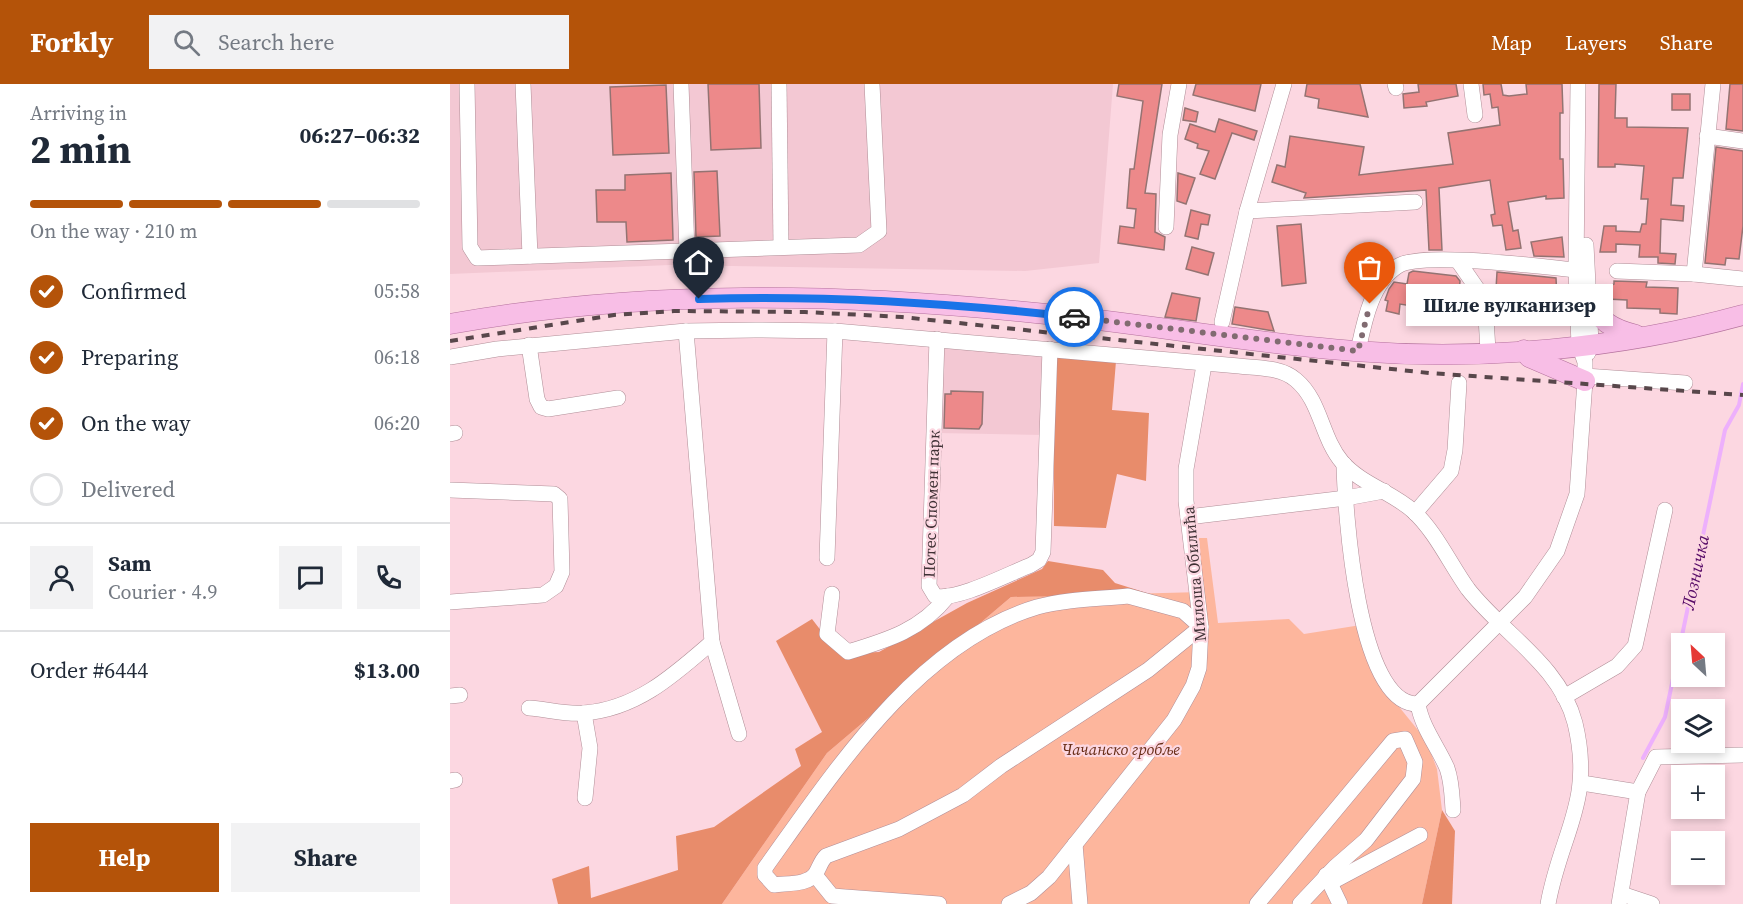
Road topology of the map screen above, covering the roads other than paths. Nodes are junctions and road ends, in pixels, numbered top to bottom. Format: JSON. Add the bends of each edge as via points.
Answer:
{"nodes":[{"id":1,"x":467,"y":84,"type":"edge"},
{"id":2,"x":523,"y":84,"type":"edge"},
{"id":3,"x":681,"y":84,"type":"edge"},
{"id":4,"x":779,"y":84,"type":"edge"},
{"id":5,"x":872,"y":84,"type":"edge"},
{"id":6,"x":1179,"y":84,"type":"edge"},
{"id":7,"x":1284,"y":84,"type":"edge"},
{"id":8,"x":1471,"y":84,"type":"edge"},
{"id":9,"x":1578,"y":84,"type":"edge"},
{"id":10,"x":1713,"y":84,"type":"edge"},
{"id":11,"x":1475,"y":115,"type":"dead end"},
{"id":12,"x":1707,"y":136,"type":"junction"},
{"id":13,"x":1743,"y":141,"type":"edge"},
{"id":14,"x":1578,"y":180,"type":"junction"},
{"id":15,"x":1416,"y":202,"type":"dead end"},
{"id":16,"x":1247,"y":211,"type":"junction"},
{"id":17,"x":1166,"y":227,"type":"dead end"},
{"id":18,"x":781,"y":247,"type":"junction"},
{"id":19,"x":687,"y":250,"type":"junction"},
{"id":20,"x":530,"y":256,"type":"junction"},
{"id":21,"x":1458,"y":261,"type":"junction"},
{"id":22,"x":1576,"y":270,"type":"junction"},
{"id":23,"x":1617,"y":271,"type":"dead end"},
{"id":24,"x":1694,"y":274,"type":"junction"},
{"id":25,"x":1743,"y":279,"type":"edge"},
{"id":26,"x":1588,"y":297,"type":"junction"},
{"id":27,"x":1743,"y":315,"type":"edge"},
{"id":28,"x":1222,"y":322,"type":"dead end"},
{"id":29,"x":450,"y":324,"type":"edge"},
{"id":30,"x":686,"y":331,"type":"junction"},
{"id":31,"x":835,"y":331,"type":"junction"},
{"id":32,"x":1642,"y":337,"type":"junction"},
{"id":33,"x":937,"y":339,"type":"junction"},
{"id":34,"x":529,"y":345,"type":"junction"},
{"id":35,"x":1050,"y":349,"type":"junction"},
{"id":36,"x":1524,"y":350,"type":"junction"},
{"id":37,"x":1358,"y":351,"type":"junction"},
{"id":38,"x":1488,"y":351,"type":"junction"},
{"id":39,"x":450,"y":357,"type":"edge"},
{"id":40,"x":1585,"y":362,"type":"junction"},
{"id":41,"x":1204,"y":365,"type":"junction"},
{"id":42,"x":1460,"y":383,"type":"dead end"},
{"id":43,"x":1685,"y":383,"type":"dead end"},
{"id":44,"x":618,"y":398,"type":"dead end"},
{"id":45,"x":1344,"y":464,"type":"junction"},
{"id":46,"x":450,"y":490,"type":"edge"},
{"id":47,"x":1384,"y":490,"type":"junction"},
{"id":48,"x":1346,"y":498,"type":"junction"},
{"id":49,"x":1665,"y":510,"type":"dead end"},
{"id":50,"x":1415,"y":513,"type":"junction"},
{"id":51,"x":1188,"y":517,"type":"junction"},
{"id":52,"x":827,"y":558,"type":"dead end"},
{"id":53,"x":832,"y":594,"type":"dead end"},
{"id":54,"x":948,"y":596,"type":"junction"},
{"id":55,"x":450,"y":602,"type":"edge"},
{"id":56,"x":1500,"y":623,"type":"junction"},
{"id":57,"x":1201,"y":627,"type":"junction"},
{"id":58,"x":712,"y":642,"type":"junction"},
{"id":59,"x":1564,"y":697,"type":"junction"},
{"id":60,"x":1418,"y":704,"type":"junction"},
{"id":61,"x":529,"y":708,"type":"dead end"},
{"id":62,"x":584,"y":713,"type":"junction"},
{"id":63,"x":740,"y":734,"type":"dead end"},
{"id":64,"x":1743,"y":755,"type":"edge"},
{"id":65,"x":1582,"y":783,"type":"junction"},
{"id":66,"x":1638,"y":792,"type":"junction"},
{"id":67,"x":585,"y":798,"type":"dead end"},
{"id":68,"x":1453,"y":810,"type":"dead end"},
{"id":69,"x":1420,"y":835,"type":"dead end"},
{"id":70,"x":1075,"y":844,"type":"junction"},
{"id":71,"x":815,"y":875,"type":"junction"},
{"id":72,"x":1328,"y":879,"type":"junction"},
{"id":73,"x":1620,"y":899,"type":"edge"},
{"id":74,"x":829,"y":900,"type":"edge"},
{"id":75,"x":882,"y":902,"type":"edge"},
{"id":76,"x":1014,"y":902,"type":"edge"},
{"id":77,"x":939,"y":904,"type":"edge"},
{"id":78,"x":1080,"y":904,"type":"edge"},
{"id":79,"x":1257,"y":904,"type":"edge"},
{"id":80,"x":1300,"y":904,"type":"edge"},
{"id":81,"x":1340,"y":904,"type":"edge"},
{"id":82,"x":1548,"y":904,"type":"edge"},
{"id":83,"x":1652,"y":904,"type":"edge"}],
"edges":[{"from":1,"to":20,"type":"street","via":[[470,247],[477,258]]},
{"from":2,"to":20,"type":"street"},
{"from":3,"to":19,"type":"street"},
{"from":4,"to":18,"type":"street"},
{"from":5,"to":18,"type":"street","via":[[879,231],[859,245]]},
{"from":6,"to":17,"type":"street","via":[[1170,135]]},
{"from":7,"to":16,"type":"street"},
{"from":8,"to":11,"type":"street"},
{"from":9,"to":14,"type":"street"},
{"from":10,"to":12,"type":"street"},
{"from":12,"to":13,"type":"street"},
{"from":12,"to":24,"type":"street"},
{"from":14,"to":22,"type":"street"},
{"from":14,"to":26,"type":"street","via":[[1584,207]]},
{"from":15,"to":16,"type":"street"},
{"from":16,"to":28,"type":"street"},
{"from":18,"to":19,"type":"street"},
{"from":19,"to":20,"type":"street"},
{"from":21,"to":22,"type":"street"},
{"from":21,"to":37,"type":"street","via":[[1406,262],[1392,270],[1370,304]]},
{"from":21,"to":38,"type":"street","via":[[1485,300]]},
{"from":22,"to":40,"type":"street"},
{"from":23,"to":24,"type":"street"},
{"from":24,"to":25,"type":"street"},
{"from":26,"to":32,"type":"main road","via":[[1602,321]]},
{"from":26,"to":40,"type":"street"},
{"from":27,"to":32,"type":"main road"},
{"from":29,"to":37,"type":"main road","via":[[624,302],[723,298],[828,300],[1014,310]]},
{"from":30,"to":31,"type":"street"},
{"from":30,"to":34,"type":"street"},
{"from":30,"to":58,"type":"street"},
{"from":31,"to":33,"type":"street"},
{"from":31,"to":52,"type":"street"},
{"from":32,"to":40,"type":"main road"},
{"from":33,"to":35,"type":"street"},
{"from":33,"to":54,"type":"street","name":"Потес Спомен парк","via":[[929,586],[935,596]]},
{"from":34,"to":39,"type":"street"},
{"from":34,"to":44,"type":"street","via":[[541,406],[548,409]]},
{"from":35,"to":41,"type":"street"},
{"from":35,"to":54,"type":"street","name":"Потес Спомен парк","via":[[1043,552],[1031,566]]},
{"from":36,"to":38,"type":"main road"},
{"from":36,"to":40,"type":"main road"},
{"from":36,"to":40,"type":"main road","via":[[1529,357]]},
{"from":37,"to":38,"type":"main road"},
{"from":40,"to":43,"type":"street"},
{"from":40,"to":56,"type":"street","via":[[1578,484],[1571,516],[1550,564]]},
{"from":41,"to":45,"type":"street","via":[[1267,369],[1293,377],[1310,395],[1329,441]]},
{"from":41,"to":51,"type":"street","name":"Милоша Обилића","via":[[1186,469]]},
{"from":42,"to":50,"type":"street","via":[[1451,471]]},
{"from":45,"to":47,"type":"street"},
{"from":45,"to":48,"type":"street"},
{"from":46,"to":55,"type":"street","via":[[554,494],[560,499],[562,572],[556,586],[543,595]]},
{"from":47,"to":48,"type":"street"},
{"from":47,"to":50,"type":"street"},
{"from":48,"to":51,"type":"street"},
{"from":48,"to":60,"type":"street","via":[[1358,597],[1371,653],[1396,698]]},
{"from":49,"to":59,"type":"street","via":[[1635,646],[1617,666]]},
{"from":50,"to":56,"type":"street","via":[[1469,590]]},
{"from":51,"to":57,"type":"street","name":"Милоша Обилића"},
{"from":53,"to":54,"type":"street","via":[[827,634],[848,652],[891,639],[932,616]]},
{"from":56,"to":59,"type":"street","via":[[1540,664]]},
{"from":56,"to":60,"type":"street"},
{"from":57,"to":70,"type":"street","name":"Милоша Обилића","via":[[1198,668],[1185,704]]},
{"from":57,"to":71,"type":"street","via":[[1148,670],[963,795],[899,829],[826,856]]},
{"from":57,"to":71,"type":"street","via":[[1183,611],[1128,596],[1035,608],[968,640],[871,724],[765,868],[765,875],[774,885],[806,881]]},
{"from":58,"to":62,"type":"street","via":[[662,686],[623,705]]},
{"from":58,"to":63,"type":"street"},
{"from":59,"to":65,"type":"street","via":[[1579,744]]},
{"from":60,"to":68,"type":"street","via":[[1420,717],[1447,769]]},
{"from":61,"to":62,"type":"street"},
{"from":62,"to":67,"type":"street","via":[[590,748]]},
{"from":64,"to":66,"type":"street","via":[[1656,757]]},
{"from":65,"to":66,"type":"street"},
{"from":65,"to":82,"type":"street"},
{"from":66,"to":73,"type":"street"},
{"from":69,"to":72,"type":"street"},
{"from":70,"to":76,"type":"street","name":"Милоша Обилића","via":[[1049,877]]},
{"from":70,"to":78,"type":"street"},
{"from":71,"to":74,"type":"street"},
{"from":72,"to":79,"type":"street","via":[[1366,840],[1413,779],[1416,768],[1405,739],[1393,741]]},
{"from":72,"to":80,"type":"street"},
{"from":72,"to":81,"type":"street"},
{"from":73,"to":83,"type":"street"},
{"from":74,"to":75,"type":"street"},
{"from":75,"to":77,"type":"street"}]}
